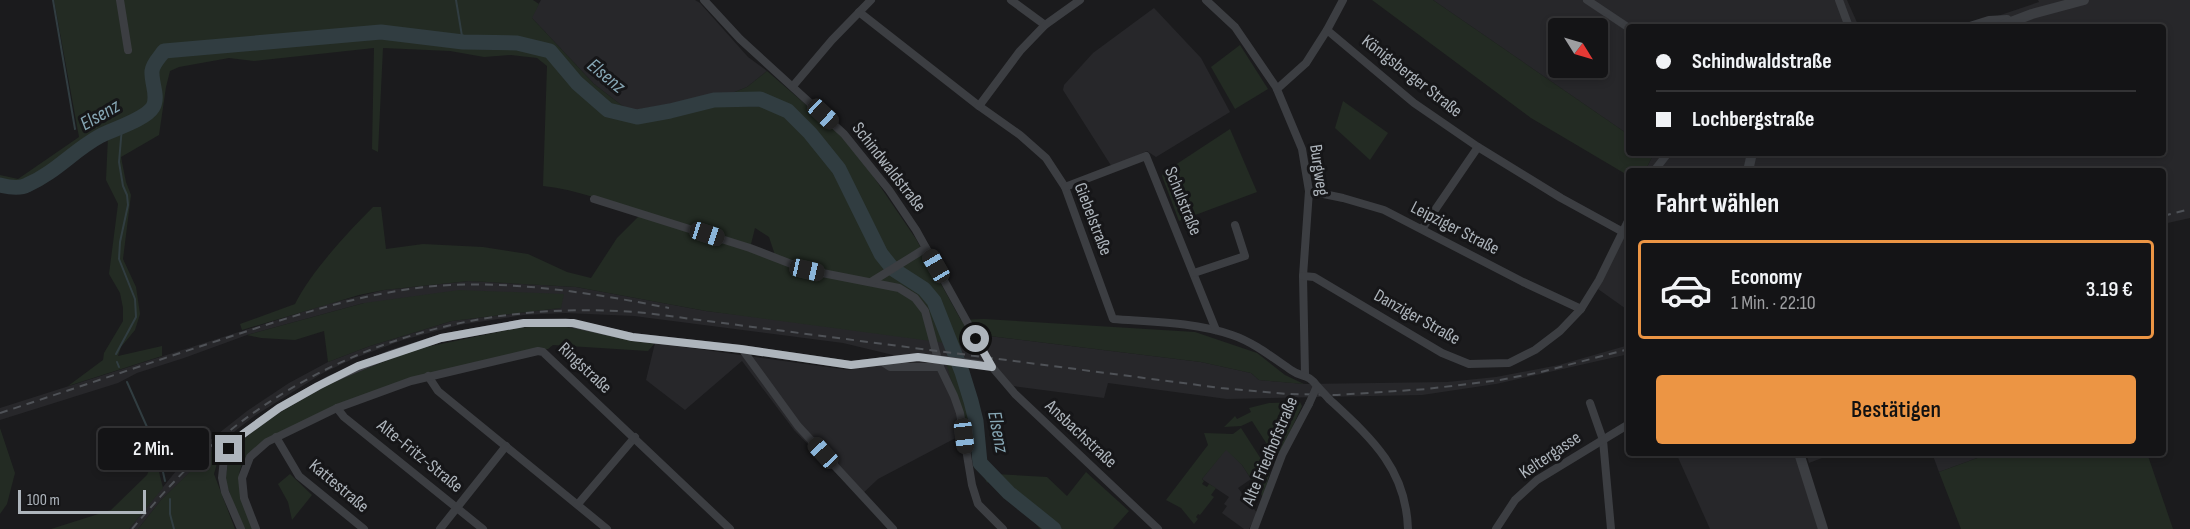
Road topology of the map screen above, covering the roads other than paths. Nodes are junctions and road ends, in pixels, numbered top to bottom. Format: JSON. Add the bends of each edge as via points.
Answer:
{"nodes":[{"id":1,"x":120,"y":0,"type":"edge"},
{"id":2,"x":704,"y":0,"type":"edge"},
{"id":3,"x":871,"y":0,"type":"edge"},
{"id":4,"x":1011,"y":0,"type":"edge"},
{"id":5,"x":1080,"y":0,"type":"edge"},
{"id":6,"x":1206,"y":0,"type":"edge"},
{"id":7,"x":1343,"y":0,"type":"edge"},
{"id":8,"x":1587,"y":0,"type":"edge"},
{"id":9,"x":1839,"y":0,"type":"edge"},
{"id":10,"x":2084,"y":0,"type":"edge"},
{"id":11,"x":859,"y":12,"type":"junction"},
{"id":12,"x":2016,"y":19,"type":"junction"},
{"id":13,"x":1848,"y":24,"type":"edge"},
{"id":14,"x":1980,"y":24,"type":"edge"},
{"id":15,"x":2005,"y":24,"type":"edge"},
{"id":16,"x":1045,"y":25,"type":"junction"},
{"id":17,"x":1626,"y":26,"type":"edge"},
{"id":18,"x":1327,"y":30,"type":"junction"},
{"id":19,"x":128,"y":50,"type":"dead end"},
{"id":20,"x":793,"y":86,"type":"junction"},
{"id":21,"x":1277,"y":89,"type":"junction"},
{"id":22,"x":979,"y":106,"type":"junction"},
{"id":23,"x":1478,"y":147,"type":"junction"},
{"id":24,"x":1666,"y":156,"type":"edge"},
{"id":25,"x":1656,"y":168,"type":"edge"},
{"id":26,"x":1065,"y":187,"type":"junction"},
{"id":27,"x":1309,"y":191,"type":"junction"},
{"id":28,"x":594,"y":199,"type":"dead end"},
{"id":29,"x":1235,"y":225,"type":"dead end"},
{"id":30,"x":1626,"y":226,"type":"edge"},
{"id":31,"x":1422,"y":229,"type":"junction"},
{"id":32,"x":1623,"y":232,"type":"junction"},
{"id":33,"x":926,"y":248,"type":"junction"},
{"id":34,"x":1194,"y":273,"type":"junction"},
{"id":35,"x":1303,"y":276,"type":"junction"},
{"id":36,"x":871,"y":282,"type":"junction"},
{"id":37,"x":1581,"y":309,"type":"junction"},
{"id":38,"x":1216,"y":330,"type":"junction"},
{"id":39,"x":741,"y":349,"type":"junction"},
{"id":40,"x":987,"y":357,"type":"joint"},
{"id":41,"x":880,"y":361,"type":"junction"},
{"id":42,"x":940,"y":367,"type":"junction"},
{"id":43,"x":992,"y":367,"type":"junction"},
{"id":44,"x":428,"y":376,"type":"junction"},
{"id":45,"x":1311,"y":380,"type":"junction"},
{"id":46,"x":1590,"y":403,"type":"dead end"},
{"id":47,"x":337,"y":408,"type":"junction"},
{"id":48,"x":1626,"y":426,"type":"edge"},
{"id":49,"x":276,"y":437,"type":"junction"},
{"id":50,"x":635,"y":437,"type":"junction"},
{"id":51,"x":1603,"y":440,"type":"junction"},
{"id":52,"x":506,"y":446,"type":"junction"},
{"id":53,"x":1800,"y":456,"type":"edge"},
{"id":54,"x":578,"y":504,"type":"junction"},
{"id":55,"x":458,"y":507,"type":"junction"},
{"id":56,"x":241,"y":529,"type":"edge"},
{"id":57,"x":256,"y":529,"type":"edge"},
{"id":58,"x":364,"y":529,"type":"edge"},
{"id":59,"x":440,"y":529,"type":"edge"},
{"id":60,"x":483,"y":529,"type":"edge"},
{"id":61,"x":607,"y":529,"type":"edge"},
{"id":62,"x":730,"y":529,"type":"edge"},
{"id":63,"x":893,"y":529,"type":"edge"},
{"id":64,"x":1003,"y":529,"type":"edge"},
{"id":65,"x":1158,"y":529,"type":"edge"},
{"id":66,"x":1254,"y":529,"type":"edge"},
{"id":67,"x":1408,"y":529,"type":"edge"},
{"id":68,"x":1496,"y":529,"type":"edge"},
{"id":69,"x":1611,"y":529,"type":"edge"},
{"id":70,"x":1823,"y":529,"type":"edge"}],
"edges":[{"from":1,"to":19,"type":"street"},
{"from":2,"to":20,"type":"street","name":"Schindwaldstraße","via":[[740,39]]},
{"from":3,"to":11,"type":"street"},
{"from":4,"to":16,"type":"street"},
{"from":5,"to":16,"type":"street"},
{"from":6,"to":21,"type":"street","name":"Burgweg","via":[[1235,27]]},
{"from":7,"to":18,"type":"street"},
{"from":8,"to":17,"type":"street"},
{"from":9,"to":13,"type":"street"},
{"from":10,"to":12,"type":"street"},
{"from":11,"to":20,"type":"street"},
{"from":11,"to":22,"type":"street","name":"Giebelstraße"},
{"from":12,"to":14,"type":"street"},
{"from":12,"to":15,"type":"street"},
{"from":16,"to":22,"type":"street"},
{"from":18,"to":21,"type":"street","via":[[1305,63]]},
{"from":18,"to":23,"type":"street","name":"Königsberger Straße","via":[[1414,103]]},
{"from":20,"to":33,"type":"street","name":"Schindwaldstraße","via":[[844,134],[889,190]]},
{"from":21,"to":27,"type":"street","name":"Burgweg","via":[[1302,149]]},
{"from":22,"to":26,"type":"street","name":"Giebelstraße","via":[[1046,158]]},
{"from":23,"to":31,"type":"street"},
{"from":23,"to":32,"type":"street","name":"Königsberger Straße"},
{"from":24,"to":25,"type":"street"},
{"from":26,"to":34,"type":"street","name":"Schulstraße","via":[[1146,156]]},
{"from":26,"to":38,"type":"street","name":"Giebelstraße","via":[[1113,319]]},
{"from":27,"to":31,"type":"street","name":"Leipziger Straße","via":[[1384,210]]},
{"from":27,"to":35,"type":"street","name":"Burgweg"},
{"from":28,"to":36,"type":"street","via":[[807,270]]},
{"from":29,"to":34,"type":"street","via":[[1245,256]]},
{"from":30,"to":32,"type":"street","name":"Danziger Straße"},
{"from":31,"to":37,"type":"street","name":"Leipziger Straße"},
{"from":32,"to":37,"type":"street","name":"Danziger Straße"},
{"from":33,"to":36,"type":"street"},
{"from":33,"to":40,"type":"street","name":"Schindwaldstraße"},
{"from":34,"to":38,"type":"street","name":"Schulstraße"},
{"from":35,"to":37,"type":"street","name":"Danziger Straße","via":[[1314,277],[1442,353],[1469,364],[1509,363],[1560,332]]},
{"from":35,"to":45,"type":"street","name":"Burgweg"},
{"from":36,"to":42,"type":"street","via":[[899,288],[915,298],[925,311]]},
{"from":38,"to":45,"type":"street","via":[[1257,347]]},
{"from":39,"to":41,"type":"street","via":[[851,365]]},
{"from":39,"to":56,"type":"street","via":[[632,337],[573,323],[542,322],[457,334],[391,354],[306,392],[235,441],[224,459],[222,478]]},
{"from":39,"to":63,"type":"street","via":[[798,426]]},
{"from":40,"to":43,"type":"street","name":"Ansbachstraße"},
{"from":41,"to":42,"type":"street","via":[[891,368]]},
{"from":41,"to":43,"type":"street","bridge":true,"via":[[918,357]]},
{"from":42,"to":64,"type":"street","via":[[960,413],[978,504]]},
{"from":43,"to":65,"type":"street","name":"Ansbachstraße","via":[[1015,394]]},
{"from":44,"to":47,"type":"street"},
{"from":44,"to":50,"type":"street","name":"Ringstraße","via":[[543,352]]},
{"from":44,"to":52,"type":"street","via":[[438,391]]},
{"from":45,"to":66,"type":"street","name":"Alte Friedhofstraße","bridge":true,"via":[[1309,404],[1282,455]]},
{"from":45,"to":67,"type":"street","bridge":true,"via":[[1380,449],[1396,474]]},
{"from":46,"to":51,"type":"street"},
{"from":47,"to":49,"type":"street"},
{"from":47,"to":55,"type":"street","name":"Alte-Fritz-Straße"},
{"from":48,"to":51,"type":"street","name":"Keltergasse"},
{"from":49,"to":57,"type":"street","via":[[255,450],[242,474],[242,491]]},
{"from":49,"to":58,"type":"street","name":"Kattestraße","via":[[299,476]]},
{"from":50,"to":54,"type":"street"},
{"from":50,"to":62,"type":"street","name":"Ringstraße"},
{"from":51,"to":68,"type":"street","name":"Keltergasse","via":[[1537,480],[1515,500]]},
{"from":51,"to":69,"type":"street"},
{"from":52,"to":54,"type":"street"},
{"from":52,"to":55,"type":"street"},
{"from":53,"to":70,"type":"street"},
{"from":54,"to":61,"type":"street"},
{"from":55,"to":59,"type":"street"},
{"from":55,"to":60,"type":"street","name":"Alte-Fritz-Straße"}]}
